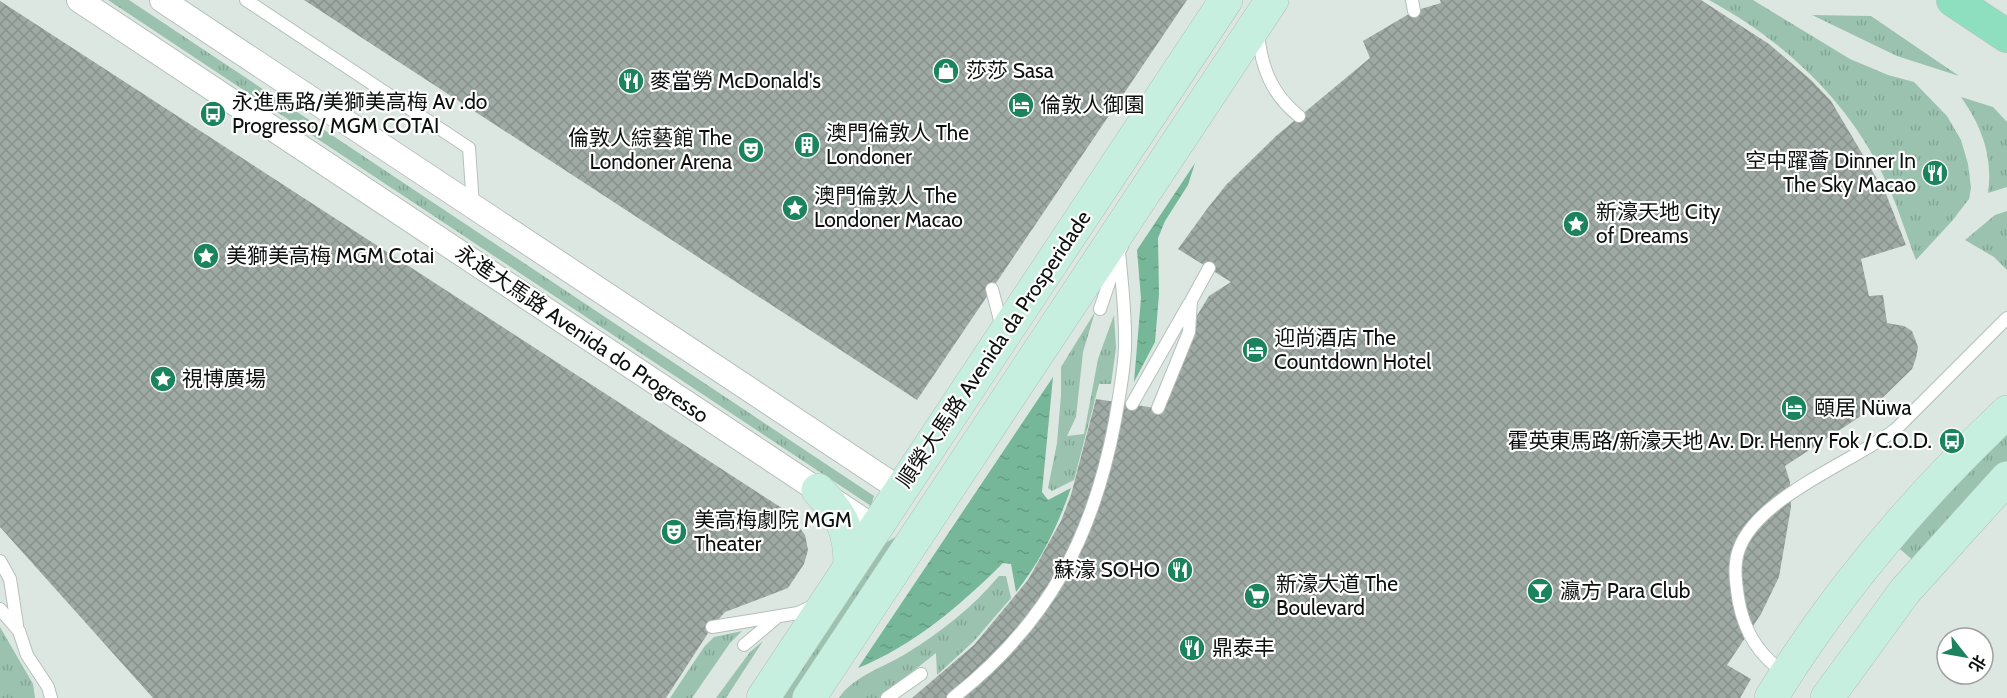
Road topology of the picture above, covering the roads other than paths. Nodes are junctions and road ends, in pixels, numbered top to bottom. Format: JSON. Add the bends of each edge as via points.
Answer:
{"nodes":[{"id":1,"x":79,"y":0,"type":"edge"},
{"id":2,"x":162,"y":0,"type":"edge"},
{"id":3,"x":246,"y":0,"type":"edge"},
{"id":4,"x":1953,"y":0,"type":"edge"},
{"id":5,"x":1226,"y":1,"type":"edge"},
{"id":6,"x":1264,"y":11,"type":"edge"},
{"id":7,"x":2007,"y":36,"type":"edge"},
{"id":8,"x":1299,"y":116,"type":"dead end"},
{"id":9,"x":1141,"y":198,"type":"junction"},
{"id":10,"x":473,"y":206,"type":"junction"},
{"id":11,"x":1119,"y":252,"type":"junction"},
{"id":12,"x":1209,"y":268,"type":"dead end"},
{"id":13,"x":992,"y":289,"type":"dead end"},
{"id":14,"x":1191,"y":301,"type":"junction"},
{"id":15,"x":1100,"y":309,"type":"dead end"},
{"id":16,"x":2007,"y":318,"type":"edge"},
{"id":17,"x":1004,"y":335,"type":"junction"},
{"id":18,"x":1013,"y":390,"type":"junction"},
{"id":19,"x":1132,"y":404,"type":"dead end"},
{"id":20,"x":1158,"y":408,"type":"dead end"},
{"id":21,"x":2007,"y":412,"type":"edge"},
{"id":22,"x":2007,"y":478,"type":"edge"},
{"id":23,"x":818,"y":490,"type":"junction"},
{"id":24,"x":901,"y":490,"type":"junction"},
{"id":25,"x":875,"y":528,"type":"junction"},
{"id":26,"x":0,"y":561,"type":"edge"},
{"id":27,"x":844,"y":576,"type":"junction"},
{"id":28,"x":1905,"y":591,"type":"junction"},
{"id":29,"x":0,"y":609,"type":"edge"},
{"id":30,"x":777,"y":617,"type":"junction"},
{"id":31,"x":712,"y":627,"type":"dead end"},
{"id":32,"x":19,"y":631,"type":"junction"},
{"id":33,"x":744,"y":645,"type":"dead end"},
{"id":34,"x":921,"y":674,"type":"dead end"},
{"id":35,"x":1779,"y":686,"type":"edge"},
{"id":36,"x":51,"y":698,"type":"edge"},
{"id":37,"x":763,"y":698,"type":"edge"},
{"id":38,"x":809,"y":698,"type":"edge"},
{"id":39,"x":887,"y":698,"type":"edge"},
{"id":40,"x":953,"y":698,"type":"edge"},
{"id":41,"x":1827,"y":698,"type":"edge"}],
"edges":[{"from":1,"to":23,"type":"street","name":"永進大馬路 Avenida do Progresso"},
{"from":2,"to":10,"type":"street"},
{"from":3,"to":10,"type":"lane","via":[[469,148]]},
{"from":4,"to":7,"type":"main road"},
{"from":5,"to":6,"type":"street"},
{"from":5,"to":17,"type":"street","name":"順榮大馬路 Avenida da Prosperidade"},
{"from":6,"to":8,"type":"lane","via":[[1264,69],[1279,98]]},
{"from":6,"to":9,"type":"street","name":"順榮大馬路 Avenida da Prosperidade"},
{"from":9,"to":11,"type":"lane"},
{"from":9,"to":18,"type":"street","name":"順榮大馬路 Avenida da Prosperidade"},
{"from":10,"to":24,"type":"street"},
{"from":11,"to":15,"type":"lane"},
{"from":11,"to":40,"type":"lane","via":[[1125,348],[1119,402],[1089,521],[1070,562],[1028,625]]},
{"from":12,"to":14,"type":"lane"},
{"from":13,"to":17,"type":"lane"},
{"from":14,"to":19,"type":"lane"},
{"from":14,"to":20,"type":"lane","via":[[1189,332]]},
{"from":16,"to":35,"type":"lane","via":[[1896,429],[1858,456],[1788,494],[1761,517],[1746,537],[1736,561],[1742,621],[1756,648],[1772,665]]},
{"from":17,"to":24,"type":"street","name":"順榮大馬路 Avenida da Prosperidade"},
{"from":18,"to":25,"type":"street","via":[[959,436],[905,518],[886,528]]},
{"from":18,"to":38,"type":"street","name":"順榮大馬路 Avenida da Prosperidade"},
{"from":21,"to":35,"type":"street","via":[[1880,546]]},
{"from":22,"to":28,"type":"street"},
{"from":23,"to":25,"type":"street","name":"永進大馬路 Avenida do Progresso"},
{"from":23,"to":27,"type":"street","via":[[840,514],[850,543]]},
{"from":24,"to":25,"type":"street","name":"順榮大馬路 Avenida da Prosperidade"},
{"from":25,"to":27,"type":"street","name":"順榮大馬路 Avenida da Prosperidade"},
{"from":26,"to":32,"type":"lane","via":[[10,579]]},
{"from":27,"to":30,"type":"lane","via":[[817,604]]},
{"from":27,"to":37,"type":"street","name":"順榮大馬路 Avenida da Prosperidade"},
{"from":28,"to":35,"type":"street","via":[[1878,592],[1818,673]]},
{"from":28,"to":41,"type":"street"},
{"from":29,"to":32,"type":"lane"},
{"from":30,"to":31,"type":"lane"},
{"from":30,"to":33,"type":"lane"},
{"from":32,"to":36,"type":"lane","via":[[27,655]]},
{"from":34,"to":39,"type":"lane"}]}
